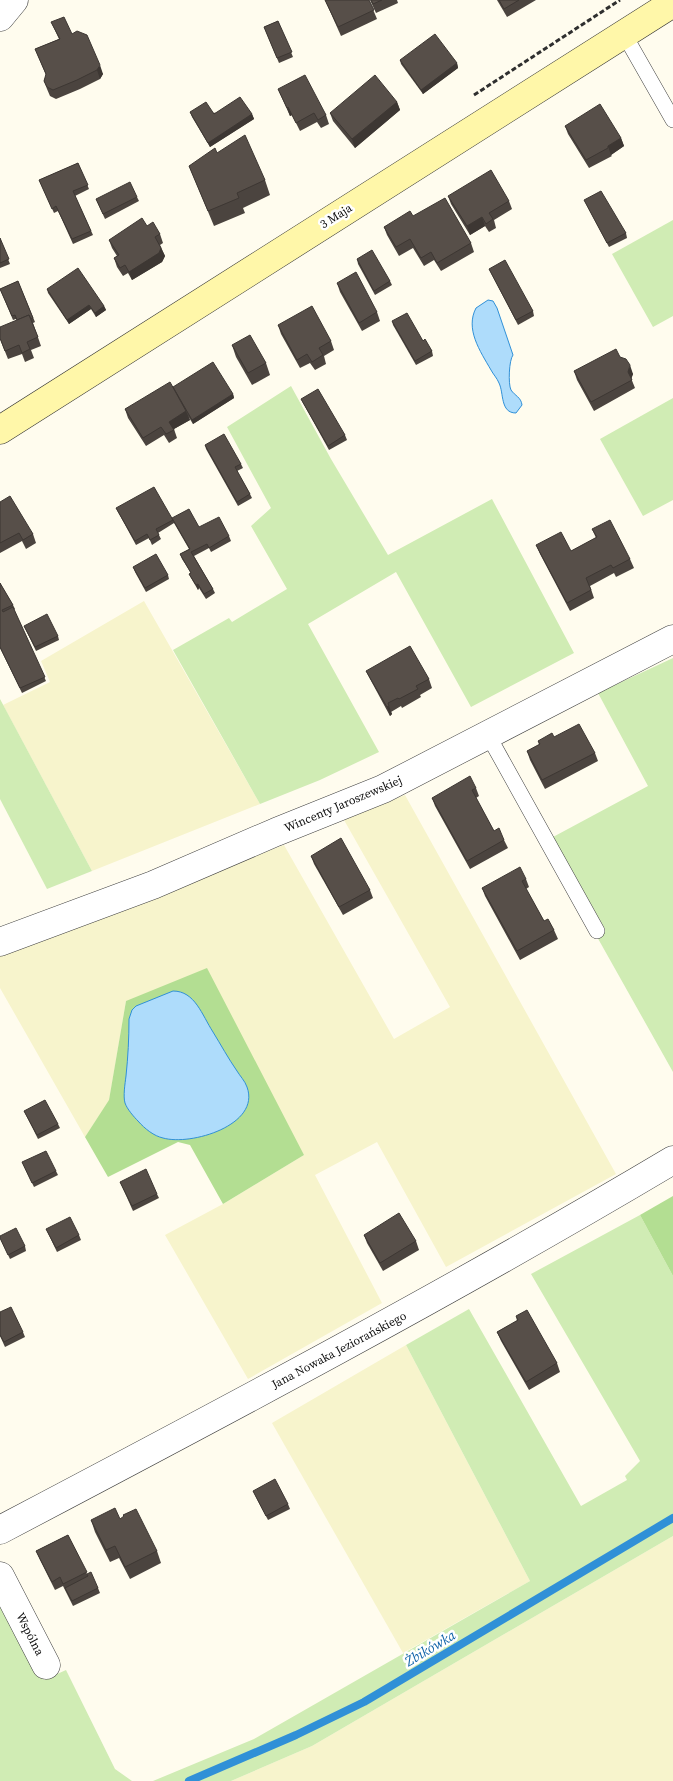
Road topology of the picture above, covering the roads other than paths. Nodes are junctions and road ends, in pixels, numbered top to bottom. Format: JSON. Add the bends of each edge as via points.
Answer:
{"nodes":[{"id":1,"x":14,"y":0,"type":"edge"},
{"id":2,"x":673,"y":3,"type":"edge"},
{"id":3,"x":0,"y":17,"type":"edge"},
{"id":4,"x":624,"y":34,"type":"junction"},
{"id":5,"x":673,"y":120,"type":"edge"},
{"id":6,"x":0,"y":430,"type":"edge"},
{"id":7,"x":673,"y":639,"type":"edge"},
{"id":8,"x":488,"y":735,"type":"junction"},
{"id":9,"x":597,"y":930,"type":"dead end"},
{"id":10,"x":0,"y":942,"type":"edge"},
{"id":11,"x":673,"y":1160,"type":"edge"},
{"id":12,"x":0,"y":1530,"type":"edge"},
{"id":13,"x":0,"y":1576,"type":"edge"},
{"id":14,"x":46,"y":1665,"type":"dead end"}],
"edges":[{"from":1,"to":3,"type":"street"},
{"from":2,"to":4,"type":"street","name":"3 Maja"},
{"from":4,"to":5,"type":"lane"},
{"from":4,"to":6,"type":"street","name":"3 Maja"},
{"from":7,"to":8,"type":"street","name":"Wincenty Jaroszewskiej"},
{"from":8,"to":9,"type":"lane"},
{"from":8,"to":10,"type":"street","name":"Wincenty Jaroszewskiej","via":[[383,789],[153,885]]},
{"from":11,"to":12,"type":"street","name":"Jana Nowaka Jeziorańskiego","via":[[403,1315]]},
{"from":13,"to":14,"type":"street","name":"Wspólna"}]}
